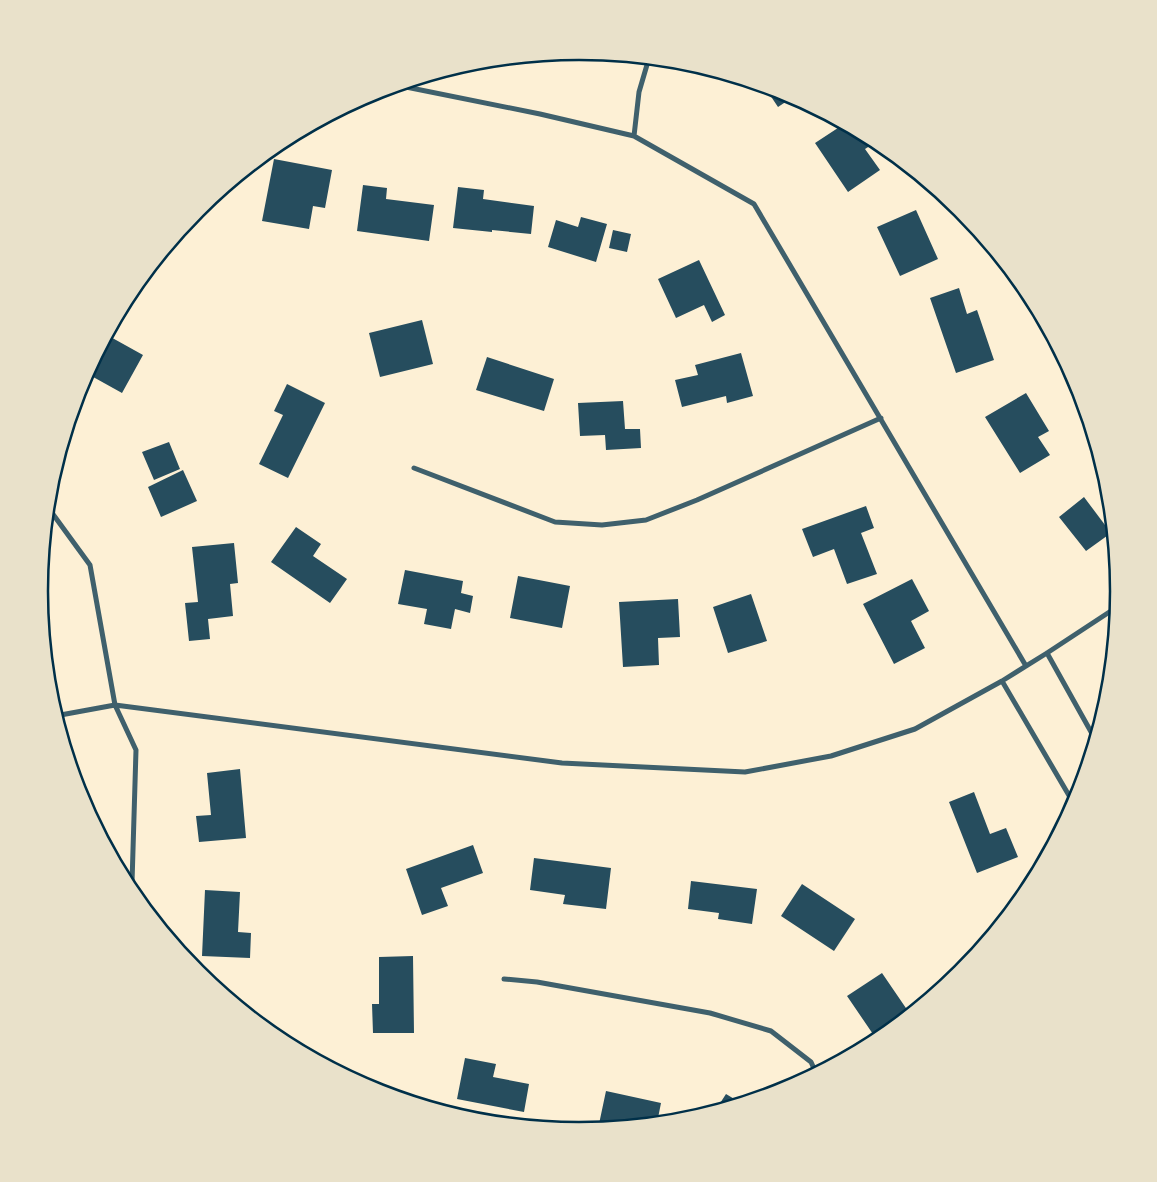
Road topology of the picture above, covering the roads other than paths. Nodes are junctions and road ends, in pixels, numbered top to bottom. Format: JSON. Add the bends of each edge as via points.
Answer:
{"nodes":[{"id":1,"x":647,"y":65,"type":"edge"},
{"id":2,"x":409,"y":88,"type":"edge"},
{"id":3,"x":634,"y":136,"type":"junction"},
{"id":4,"x":881,"y":418,"type":"junction"},
{"id":5,"x":414,"y":468,"type":"dead end"},
{"id":6,"x":53,"y":515,"type":"edge"},
{"id":7,"x":1109,"y":612,"type":"edge"},
{"id":8,"x":1048,"y":653,"type":"junction"},
{"id":9,"x":1026,"y":666,"type":"junction"},
{"id":10,"x":1002,"y":681,"type":"junction"},
{"id":11,"x":115,"y":705,"type":"junction"},
{"id":12,"x":63,"y":715,"type":"edge"},
{"id":13,"x":1090,"y":730,"type":"edge"},
{"id":14,"x":1069,"y":795,"type":"edge"},
{"id":15,"x":132,"y":878,"type":"edge"},
{"id":16,"x":504,"y":979,"type":"dead end"},
{"id":17,"x":813,"y":1067,"type":"edge"}],
"edges":[{"from":1,"to":3,"type":"street","via":[[639,92]]},
{"from":2,"to":3,"type":"street"},
{"from":3,"to":4,"type":"street","via":[[754,204]]},
{"from":4,"to":5,"type":"street","via":[[646,520],[602,525],[555,522]]},
{"from":4,"to":9,"type":"street"},
{"from":6,"to":11,"type":"street","via":[[90,565]]},
{"from":7,"to":8,"type":"street"},
{"from":8,"to":9,"type":"street"},
{"from":8,"to":13,"type":"street"},
{"from":9,"to":10,"type":"street"},
{"from":10,"to":11,"type":"street","via":[[915,729],[832,756],[745,772],[562,764]]},
{"from":10,"to":14,"type":"street"},
{"from":11,"to":12,"type":"street"},
{"from":11,"to":15,"type":"street","via":[[136,750]]},
{"from":16,"to":17,"type":"street","via":[[710,1013],[771,1031]]}]}
